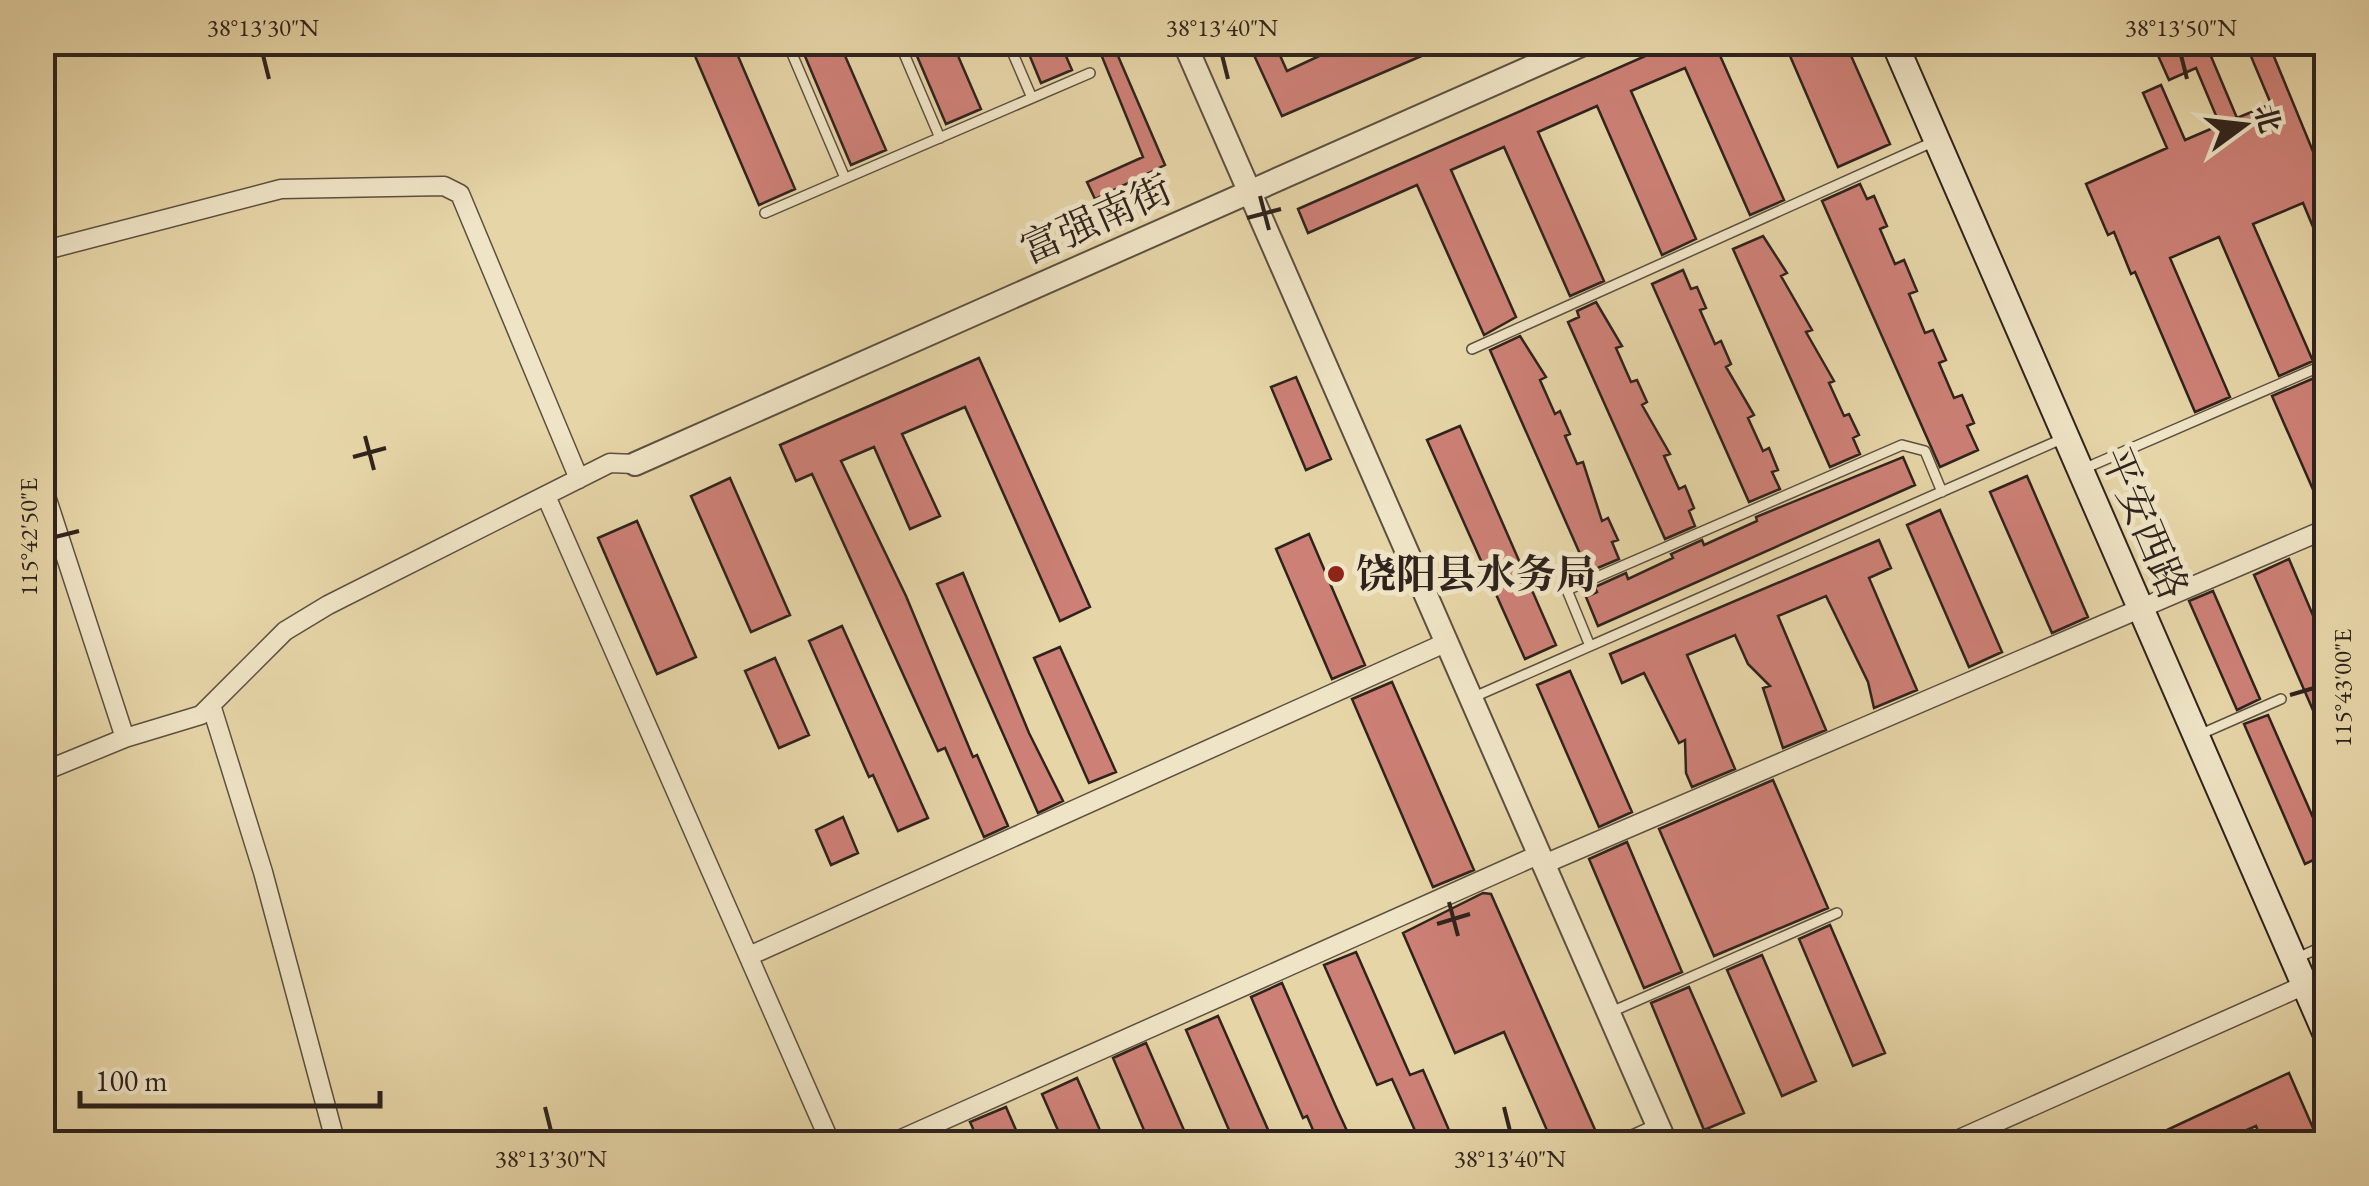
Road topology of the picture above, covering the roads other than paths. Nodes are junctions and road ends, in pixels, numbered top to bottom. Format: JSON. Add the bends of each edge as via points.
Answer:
{"nodes":[{"id":1,"x":787,"y":42,"type":"edge"},
{"id":2,"x":899,"y":42,"type":"edge"},
{"id":3,"x":1008,"y":42,"type":"edge"},
{"id":4,"x":1184,"y":42,"type":"edge"},
{"id":5,"x":1588,"y":42,"type":"edge"},
{"id":6,"x":1894,"y":42,"type":"edge"},
{"id":7,"x":1090,"y":73,"type":"dead end"},
{"id":8,"x":1032,"y":98,"type":"junction"},
{"id":9,"x":940,"y":138,"type":"junction"},
{"id":10,"x":1937,"y":140,"type":"junction"},
{"id":11,"x":845,"y":178,"type":"junction"},
{"id":12,"x":1249,"y":192,"type":"junction"},
{"id":13,"x":765,"y":213,"type":"dead end"},
{"id":14,"x":42,"y":251,"type":"edge"},
{"id":15,"x":1472,"y":349,"type":"dead end"},
{"id":16,"x":2326,"y":364,"type":"edge"},
{"id":17,"x":2067,"y":437,"type":"junction"},
{"id":18,"x":634,"y":464,"type":"joint"},
{"id":19,"x":2081,"y":470,"type":"junction"},
{"id":20,"x":579,"y":479,"type":"junction"},
{"id":21,"x":42,"y":484,"type":"edge"},
{"id":22,"x":1942,"y":492,"type":"junction"},
{"id":23,"x":546,"y":496,"type":"junction"},
{"id":24,"x":2326,"y":528,"type":"edge"},
{"id":25,"x":50,"y":531,"type":"edge"},
{"id":26,"x":2142,"y":609,"type":"junction"},
{"id":27,"x":1445,"y":643,"type":"junction"},
{"id":28,"x":1590,"y":646,"type":"junction"},
{"id":29,"x":1470,"y":699,"type":"junction"},
{"id":30,"x":2281,"y":699,"type":"dead end"},
{"id":31,"x":212,"y":708,"type":"junction"},
{"id":32,"x":2197,"y":736,"type":"junction"},
{"id":33,"x":124,"y":738,"type":"junction"},
{"id":34,"x":42,"y":772,"type":"edge"},
{"id":35,"x":1540,"y":860,"type":"junction"},
{"id":36,"x":1837,"y":913,"type":"dead end"},
{"id":37,"x":2326,"y":945,"type":"edge"},
{"id":38,"x":749,"y":956,"type":"junction"},
{"id":39,"x":2294,"y":959,"type":"junction"},
{"id":40,"x":2306,"y":986,"type":"junction"},
{"id":41,"x":1607,"y":1014,"type":"junction"},
{"id":42,"x":2326,"y":1034,"type":"edge"},
{"id":43,"x":42,"y":1125,"type":"edge"},
{"id":44,"x":1661,"y":1134,"type":"edge"},
{"id":45,"x":48,"y":1144,"type":"edge"},
{"id":46,"x":336,"y":1144,"type":"edge"},
{"id":47,"x":832,"y":1144,"type":"edge"},
{"id":48,"x":890,"y":1144,"type":"edge"},
{"id":49,"x":1612,"y":1144,"type":"edge"},
{"id":50,"x":1948,"y":1144,"type":"edge"}],
"edges":[{"from":1,"to":11,"type":"lane"},
{"from":2,"to":9,"type":"lane"},
{"from":3,"to":8,"type":"lane"},
{"from":4,"to":12,"type":"street"},
{"from":5,"to":12,"type":"street","name":"富强南街"},
{"from":6,"to":10,"type":"main road","name":"平安西路"},
{"from":7,"to":8,"type":"lane"},
{"from":8,"to":9,"type":"lane"},
{"from":9,"to":11,"type":"lane"},
{"from":10,"to":15,"type":"lane"},
{"from":10,"to":17,"type":"main road","name":"平安西路"},
{"from":11,"to":13,"type":"lane"},
{"from":12,"to":18,"type":"street","name":"富强南街"},
{"from":12,"to":27,"type":"street"},
{"from":14,"to":20,"type":"street","via":[[281,189],[444,186],[460,194]]},
{"from":16,"to":19,"type":"lane"},
{"from":17,"to":19,"type":"main road","name":"平安西路"},
{"from":17,"to":22,"type":"lane"},
{"from":18,"to":20,"type":"street","via":[[610,463]]},
{"from":19,"to":26,"type":"main road","name":"平安西路"},
{"from":20,"to":23,"type":"street"},
{"from":21,"to":25,"type":"street"},
{"from":22,"to":28,"type":"lane"},
{"from":22,"to":28,"type":"lane","via":[[1925,451],[1902,445],[1567,590]]},
{"from":23,"to":31,"type":"street","via":[[314,614],[270,644]]},
{"from":23,"to":38,"type":"street"},
{"from":24,"to":26,"type":"street"},
{"from":25,"to":33,"type":"street"},
{"from":26,"to":32,"type":"main road","name":"平安西路"},
{"from":26,"to":35,"type":"street"},
{"from":27,"to":29,"type":"street"},
{"from":27,"to":38,"type":"street"},
{"from":28,"to":29,"type":"lane"},
{"from":29,"to":35,"type":"street"},
{"from":30,"to":32,"type":"lane"},
{"from":31,"to":33,"type":"street"},
{"from":31,"to":46,"type":"street"},
{"from":32,"to":39,"type":"main road","name":"平安西路"},
{"from":33,"to":34,"type":"street"},
{"from":35,"to":41,"type":"street"},
{"from":35,"to":48,"type":"street"},
{"from":36,"to":41,"type":"lane"},
{"from":37,"to":39,"type":"lane"},
{"from":38,"to":47,"type":"street"},
{"from":39,"to":40,"type":"main road","name":"平安西路"},
{"from":40,"to":42,"type":"main road","name":"平安西路"},
{"from":40,"to":50,"type":"street"},
{"from":41,"to":44,"type":"street"},
{"from":43,"to":45,"type":"street"},
{"from":44,"to":49,"type":"lane"}]}
